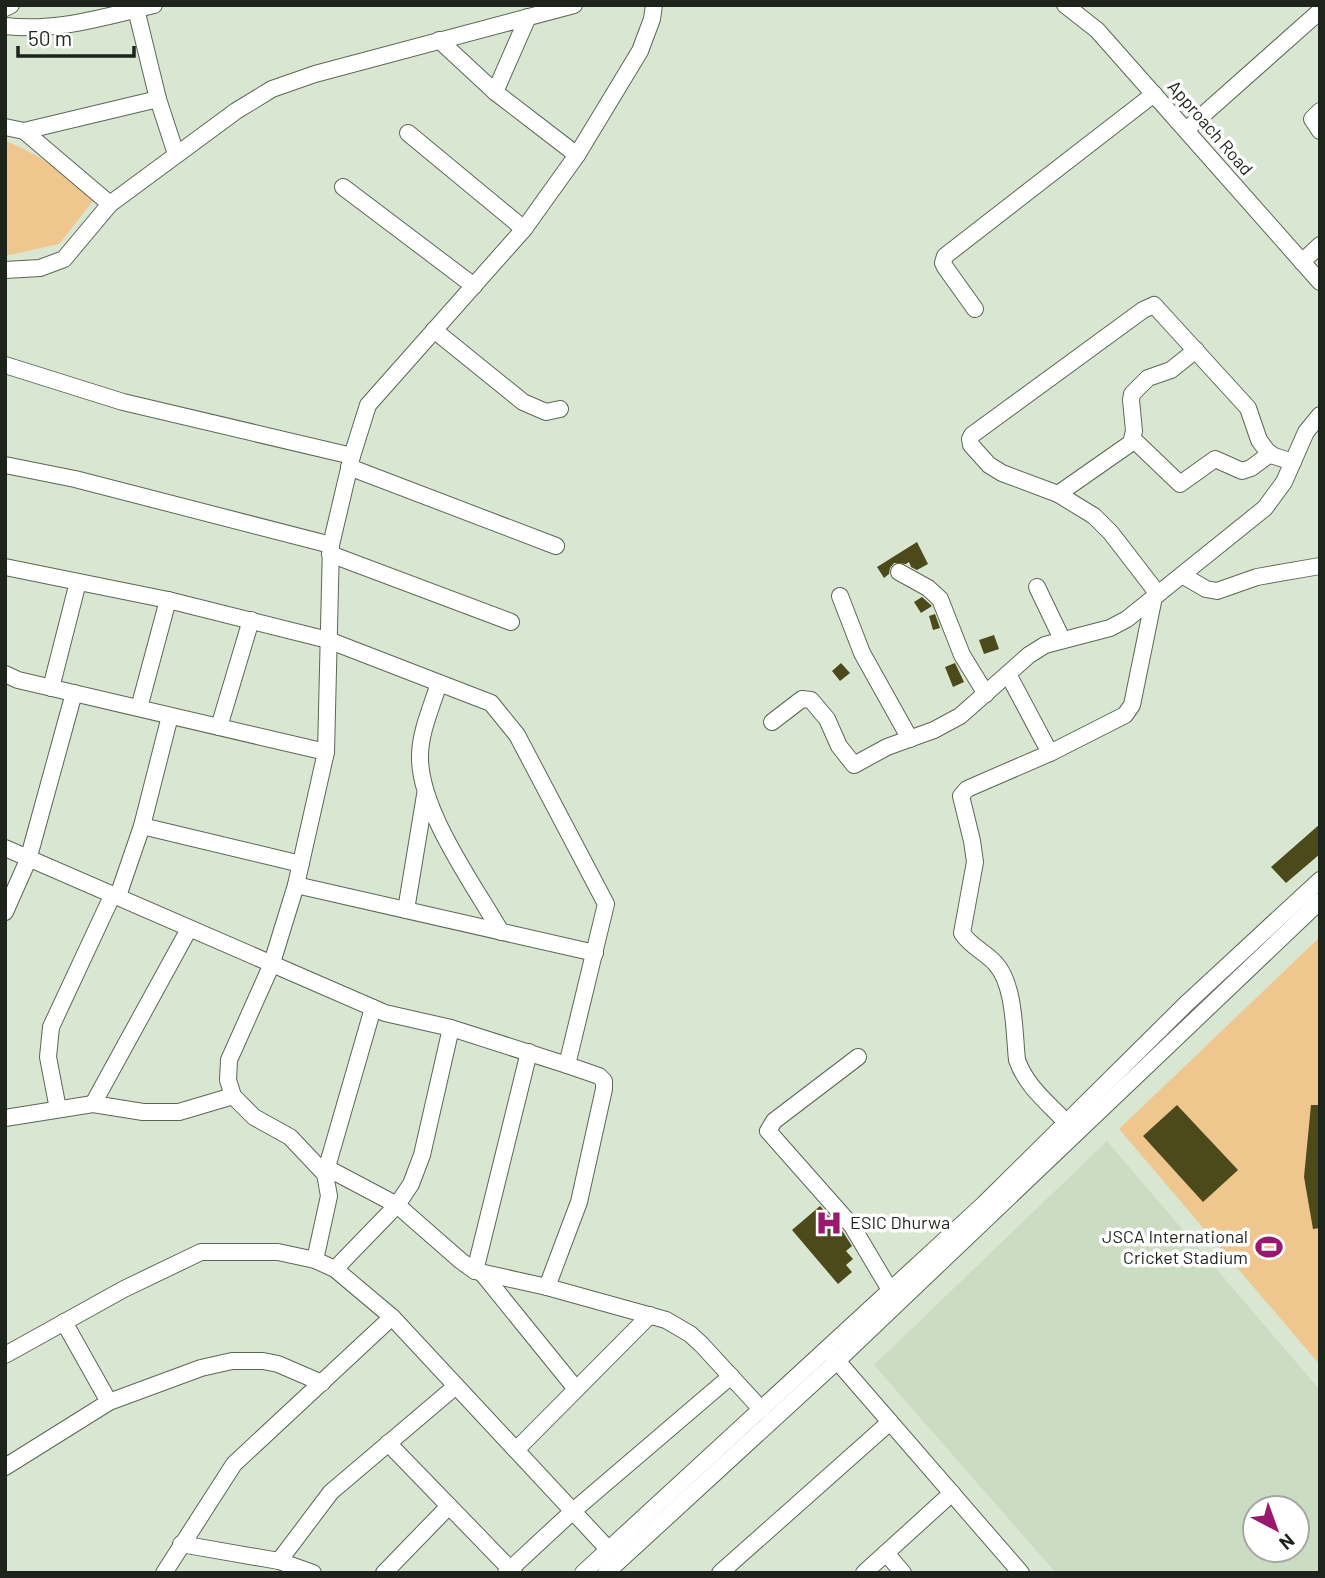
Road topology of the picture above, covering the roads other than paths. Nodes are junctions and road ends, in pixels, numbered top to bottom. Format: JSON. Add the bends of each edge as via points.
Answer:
{"nodes":[{"id":1,"x":11,"y":5,"type":"edge"},
{"id":2,"x":154,"y":5,"type":"edge"},
{"id":3,"x":574,"y":5,"type":"edge"},
{"id":4,"x":654,"y":5,"type":"edge"},
{"id":5,"x":1065,"y":5,"type":"edge"},
{"id":6,"x":136,"y":7,"type":"edge"},
{"id":7,"x":5,"y":8,"type":"edge"},
{"id":8,"x":528,"y":17,"type":"junction"},
{"id":9,"x":1317,"y":18,"type":"edge"},
{"id":10,"x":5,"y":26,"type":"edge"},
{"id":11,"x":439,"y":40,"type":"junction"},
{"id":12,"x":495,"y":92,"type":"junction"},
{"id":13,"x":1154,"y":94,"type":"junction"},
{"id":14,"x":158,"y":99,"type":"junction"},
{"id":15,"x":1320,"y":111,"type":"edge"},
{"id":16,"x":5,"y":127,"type":"edge"},
{"id":17,"x":1186,"y":130,"type":"junction"},
{"id":18,"x":24,"y":131,"type":"junction"},
{"id":19,"x":1320,"y":131,"type":"edge"},
{"id":20,"x":408,"y":133,"type":"dead end"},
{"id":21,"x":176,"y":154,"type":"junction"},
{"id":22,"x":577,"y":155,"type":"junction"},
{"id":23,"x":343,"y":187,"type":"dead end"},
{"id":24,"x":110,"y":204,"type":"junction"},
{"id":25,"x":524,"y":229,"type":"junction"},
{"id":26,"x":1320,"y":245,"type":"edge"},
{"id":27,"x":1302,"y":262,"type":"junction"},
{"id":28,"x":5,"y":270,"type":"edge"},
{"id":29,"x":1320,"y":282,"type":"edge"},
{"id":30,"x":474,"y":286,"type":"junction"},
{"id":31,"x":975,"y":309,"type":"dead end"},
{"id":32,"x":434,"y":330,"type":"junction"},
{"id":33,"x":1196,"y":349,"type":"junction"},
{"id":34,"x":5,"y":365,"type":"edge"},
{"id":35,"x":560,"y":409,"type":"dead end"},
{"id":36,"x":1320,"y":415,"type":"edge"},
{"id":37,"x":1133,"y":439,"type":"junction"},
{"id":38,"x":1270,"y":454,"type":"junction"},
{"id":39,"x":351,"y":461,"type":"junction"},
{"id":40,"x":1293,"y":461,"type":"junction"},
{"id":41,"x":5,"y":465,"type":"edge"},
{"id":42,"x":1058,"y":494,"type":"junction"},
{"id":43,"x":556,"y":546,"type":"dead end"},
{"id":44,"x":330,"y":550,"type":"junction"},
{"id":45,"x":1320,"y":566,"type":"edge"},
{"id":46,"x":5,"y":567,"type":"edge"},
{"id":47,"x":899,"y":572,"type":"dead end"},
{"id":48,"x":1182,"y":575,"type":"junction"},
{"id":49,"x":78,"y":582,"type":"junction"},
{"id":50,"x":1037,"y":587,"type":"dead end"},
{"id":51,"x":840,"y":596,"type":"dead end"},
{"id":52,"x":1156,"y":596,"type":"junction"},
{"id":53,"x":168,"y":600,"type":"junction"},
{"id":54,"x":251,"y":620,"type":"junction"},
{"id":55,"x":511,"y":622,"type":"dead end"},
{"id":56,"x":1062,"y":639,"type":"junction"},
{"id":57,"x":328,"y":640,"type":"junction"},
{"id":58,"x":5,"y":674,"type":"edge"},
{"id":59,"x":1009,"y":674,"type":"junction"},
{"id":60,"x":439,"y":683,"type":"junction"},
{"id":61,"x":51,"y":688,"type":"junction"},
{"id":62,"x":74,"y":693,"type":"junction"},
{"id":63,"x":986,"y":694,"type":"junction"},
{"id":64,"x":139,"y":708,"type":"junction"},
{"id":65,"x":170,"y":716,"type":"junction"},
{"id":66,"x":772,"y":722,"type":"dead end"},
{"id":67,"x":219,"y":727,"type":"junction"},
{"id":68,"x":911,"y":739,"type":"junction"},
{"id":69,"x":326,"y":752,"type":"junction"},
{"id":70,"x":1050,"y":753,"type":"junction"},
{"id":71,"x":425,"y":792,"type":"junction"},
{"id":72,"x":142,"y":826,"type":"junction"},
{"id":73,"x":5,"y":848,"type":"edge"},
{"id":74,"x":28,"y":860,"type":"junction"},
{"id":75,"x":301,"y":864,"type":"junction"},
{"id":76,"x":1320,"y":880,"type":"edge"},
{"id":77,"x":296,"y":885,"type":"junction"},
{"id":78,"x":115,"y":895,"type":"junction"},
{"id":79,"x":1320,"y":901,"type":"edge"},
{"id":80,"x":406,"y":910,"type":"junction"},
{"id":81,"x":5,"y":912,"type":"edge"},
{"id":82,"x":189,"y":929,"type":"junction"},
{"id":83,"x":501,"y":932,"type":"junction"},
{"id":84,"x":595,"y":953,"type":"junction"},
{"id":85,"x":271,"y":966,"type":"junction"},
{"id":86,"x":373,"y":1008,"type":"junction"},
{"id":87,"x":452,"y":1028,"type":"junction"},
{"id":88,"x":529,"y":1052,"type":"junction"},
{"id":89,"x":858,"y":1057,"type":"dead end"},
{"id":90,"x":567,"y":1065,"type":"junction"},
{"id":91,"x":233,"y":1096,"type":"junction"},
{"id":92,"x":93,"y":1104,"type":"junction"},
{"id":93,"x":58,"y":1110,"type":"junction"},
{"id":94,"x":5,"y":1118,"type":"edge"},
{"id":95,"x":1066,"y":1122,"type":"junction"},
{"id":96,"x":326,"y":1171,"type":"junction"},
{"id":97,"x":397,"y":1205,"type":"junction"},
{"id":98,"x":315,"y":1260,"type":"junction"},
{"id":99,"x":335,"y":1269,"type":"junction"},
{"id":100,"x":479,"y":1272,"type":"junction"},
{"id":101,"x":547,"y":1287,"type":"junction"},
{"id":102,"x":890,"y":1290,"type":"junction"},
{"id":103,"x":650,"y":1315,"type":"junction"},
{"id":104,"x":392,"y":1317,"type":"junction"},
{"id":105,"x":64,"y":1322,"type":"junction"},
{"id":106,"x":826,"y":1349,"type":"junction"},
{"id":107,"x":5,"y":1355,"type":"edge"},
{"id":108,"x":837,"y":1361,"type":"junction"},
{"id":109,"x":731,"y":1376,"type":"junction"},
{"id":110,"x":322,"y":1383,"type":"junction"},
{"id":111,"x":456,"y":1386,"type":"junction"},
{"id":112,"x":576,"y":1389,"type":"junction"},
{"id":113,"x":109,"y":1402,"type":"junction"},
{"id":114,"x":761,"y":1409,"type":"junction"},
{"id":115,"x":890,"y":1422,"type":"junction"},
{"id":116,"x":388,"y":1443,"type":"junction"},
{"id":117,"x":516,"y":1450,"type":"junction"},
{"id":118,"x":5,"y":1467,"type":"edge"},
{"id":119,"x":952,"y":1493,"type":"junction"},
{"id":120,"x":449,"y":1506,"type":"junction"},
{"id":121,"x":573,"y":1511,"type":"junction"},
{"id":122,"x":181,"y":1544,"type":"junction"},
{"id":123,"x":609,"y":1550,"type":"junction"},
{"id":124,"x":886,"y":1553,"type":"junction"},
{"id":125,"x":279,"y":1561,"type":"junction"},
{"id":126,"x":510,"y":1571,"type":"edge"},
{"id":127,"x":164,"y":1573,"type":"edge"},
{"id":128,"x":313,"y":1573,"type":"edge"},
{"id":129,"x":384,"y":1573,"type":"edge"},
{"id":130,"x":583,"y":1573,"type":"edge"},
{"id":131,"x":606,"y":1573,"type":"edge"},
{"id":132,"x":720,"y":1573,"type":"edge"},
{"id":133,"x":864,"y":1573,"type":"edge"},
{"id":134,"x":903,"y":1573,"type":"edge"},
{"id":135,"x":1021,"y":1573,"type":"edge"}],
"edges":[{"from":1,"to":7,"type":"street"},
{"from":2,"to":6,"type":"street"},
{"from":3,"to":8,"type":"street"},
{"from":4,"to":22,"type":"street","via":[[640,51]]},
{"from":5,"to":13,"type":"street","name":"Approach Road","via":[[1097,30]]},
{"from":6,"to":10,"type":"street","via":[[92,22],[25,29]]},
{"from":6,"to":14,"type":"street"},
{"from":8,"to":11,"type":"street"},
{"from":8,"to":12,"type":"street"},
{"from":9,"to":17,"type":"street"},
{"from":11,"to":12,"type":"street"},
{"from":11,"to":21,"type":"street","via":[[272,89]]},
{"from":12,"to":22,"type":"street"},
{"from":13,"to":17,"type":"street","name":"Approach Road"},
{"from":13,"to":31,"type":"street","via":[[946,256],[945,267]]},
{"from":14,"to":18,"type":"street"},
{"from":14,"to":21,"type":"street"},
{"from":15,"to":19,"type":"street","via":[[1312,119]]},
{"from":16,"to":18,"type":"street"},
{"from":17,"to":27,"type":"street","name":"Approach Road"},
{"from":18,"to":24,"type":"street"},
{"from":20,"to":25,"type":"street"},
{"from":21,"to":24,"type":"street"},
{"from":22,"to":25,"type":"street"},
{"from":23,"to":30,"type":"street"},
{"from":24,"to":28,"type":"street","via":[[64,259],[40,268]]},
{"from":25,"to":30,"type":"street"},
{"from":26,"to":27,"type":"street"},
{"from":27,"to":29,"type":"street","name":"Approach Road"},
{"from":30,"to":32,"type":"street"},
{"from":32,"to":35,"type":"street","via":[[523,402],[546,412]]},
{"from":32,"to":39,"type":"street","via":[[368,405]]},
{"from":33,"to":37,"type":"street","via":[[1171,370],[1151,376],[1132,394]]},
{"from":33,"to":38,"type":"street","via":[[1250,411],[1259,440]]},
{"from":33,"to":42,"type":"street","via":[[1157,307],[1148,306],[971,436],[971,445],[995,469]]},
{"from":34,"to":39,"type":"street","via":[[123,402]]},
{"from":36,"to":40,"type":"street"},
{"from":37,"to":38,"type":"street","via":[[1180,484],[1215,459],[1242,471]]},
{"from":37,"to":42,"type":"street"},
{"from":38,"to":40,"type":"street"},
{"from":39,"to":43,"type":"street"},
{"from":39,"to":44,"type":"street"},
{"from":40,"to":48,"type":"street","via":[[1265,508]]},
{"from":41,"to":44,"type":"street","via":[[75,479]]},
{"from":42,"to":52,"type":"street","via":[[1103,524]]},
{"from":44,"to":55,"type":"street"},
{"from":44,"to":57,"type":"street"},
{"from":45,"to":48,"type":"street","via":[[1256,577],[1217,591]]},
{"from":46,"to":49,"type":"street"},
{"from":47,"to":63,"type":"street","via":[[940,599],[962,655]]},
{"from":48,"to":52,"type":"street"},
{"from":49,"to":53,"type":"street"},
{"from":49,"to":61,"type":"street"},
{"from":50,"to":56,"type":"street"},
{"from":51,"to":68,"type":"street","via":[[862,653]]},
{"from":52,"to":56,"type":"street","via":[[1118,625]]},
{"from":52,"to":70,"type":"street","via":[[1129,711]]},
{"from":53,"to":54,"type":"street"},
{"from":53,"to":64,"type":"street"},
{"from":54,"to":57,"type":"street"},
{"from":54,"to":67,"type":"street"},
{"from":56,"to":59,"type":"street","via":[[1038,649]]},
{"from":57,"to":60,"type":"street"},
{"from":57,"to":69,"type":"street"},
{"from":58,"to":61,"type":"street"},
{"from":59,"to":63,"type":"street"},
{"from":59,"to":70,"type":"street"},
{"from":60,"to":71,"type":"street","via":[[422,737],[420,773]]},
{"from":60,"to":84,"type":"street","via":[[491,703],[517,736],[606,904]]},
{"from":61,"to":62,"type":"street"},
{"from":62,"to":64,"type":"street"},
{"from":62,"to":74,"type":"street"},
{"from":63,"to":68,"type":"street","via":[[948,723]]},
{"from":64,"to":65,"type":"street"},
{"from":65,"to":67,"type":"street"},
{"from":65,"to":72,"type":"street"},
{"from":66,"to":68,"type":"street","via":[[802,699],[811,700],[854,765]]},
{"from":67,"to":69,"type":"street"},
{"from":69,"to":75,"type":"street"},
{"from":70,"to":95,"type":"street","via":[[962,793],[975,862],[962,933],[1003,973],[1021,1071]]},
{"from":71,"to":80,"type":"street"},
{"from":71,"to":83,"type":"street","via":[[433,815]]},
{"from":72,"to":75,"type":"street"},
{"from":72,"to":78,"type":"street"},
{"from":73,"to":74,"type":"street"},
{"from":74,"to":78,"type":"street"},
{"from":74,"to":81,"type":"street"},
{"from":75,"to":77,"type":"street"},
{"from":76,"to":95,"type":"street"},
{"from":77,"to":80,"type":"street"},
{"from":77,"to":85,"type":"street"},
{"from":78,"to":82,"type":"street"},
{"from":78,"to":93,"type":"street","via":[[51,1027],[48,1057]]},
{"from":79,"to":108,"type":"street"},
{"from":80,"to":83,"type":"street"},
{"from":82,"to":85,"type":"street"},
{"from":82,"to":92,"type":"street"},
{"from":83,"to":84,"type":"street"},
{"from":84,"to":90,"type":"street"},
{"from":85,"to":86,"type":"street"},
{"from":85,"to":91,"type":"street","via":[[229,1060]]},
{"from":86,"to":87,"type":"street"},
{"from":86,"to":96,"type":"street"},
{"from":87,"to":88,"type":"street"},
{"from":87,"to":97,"type":"street","via":[[418,1167]]},
{"from":88,"to":90,"type":"street"},
{"from":88,"to":100,"type":"street"},
{"from":89,"to":102,"type":"street","via":[[774,1121],[768,1133],[847,1219]]},
{"from":90,"to":101,"type":"street","via":[[599,1076],[604,1089],[579,1202]]},
{"from":91,"to":92,"type":"street","via":[[171,1112]]},
{"from":91,"to":96,"type":"street","via":[[254,1117],[290,1137]]},
{"from":92,"to":93,"type":"street"},
{"from":93,"to":94,"type":"street"},
{"from":95,"to":102,"type":"street"},
{"from":96,"to":97,"type":"street"},
{"from":96,"to":98,"type":"street","via":[[329,1196]]},
{"from":97,"to":99,"type":"street"},
{"from":97,"to":100,"type":"street"},
{"from":98,"to":99,"type":"street"},
{"from":98,"to":105,"type":"street","via":[[278,1252],[201,1252]]},
{"from":99,"to":104,"type":"street"},
{"from":100,"to":101,"type":"street"},
{"from":100,"to":112,"type":"street"},
{"from":101,"to":103,"type":"street"},
{"from":102,"to":106,"type":"street"},
{"from":103,"to":109,"type":"street","via":[[690,1334]]},
{"from":103,"to":112,"type":"street"},
{"from":104,"to":110,"type":"street"},
{"from":104,"to":111,"type":"street"},
{"from":105,"to":107,"type":"street"},
{"from":105,"to":113,"type":"street"},
{"from":106,"to":108,"type":"street"},
{"from":106,"to":114,"type":"street"},
{"from":108,"to":115,"type":"street"},
{"from":108,"to":131,"type":"street"},
{"from":109,"to":114,"type":"street"},
{"from":109,"to":121,"type":"street"},
{"from":110,"to":113,"type":"street","via":[[278,1364],[248,1359],[201,1368]]},
{"from":110,"to":122,"type":"street","via":[[234,1464]]},
{"from":111,"to":116,"type":"street"},
{"from":111,"to":117,"type":"street"},
{"from":112,"to":117,"type":"street"},
{"from":113,"to":118,"type":"street"},
{"from":114,"to":123,"type":"street"},
{"from":115,"to":119,"type":"street"},
{"from":115,"to":132,"type":"street"},
{"from":116,"to":120,"type":"street"},
{"from":116,"to":125,"type":"street","via":[[331,1492]]},
{"from":117,"to":121,"type":"street"},
{"from":119,"to":124,"type":"street"},
{"from":119,"to":135,"type":"street"},
{"from":120,"to":126,"type":"street"},
{"from":120,"to":129,"type":"street"},
{"from":121,"to":123,"type":"street"},
{"from":121,"to":126,"type":"street"},
{"from":122,"to":125,"type":"street"},
{"from":122,"to":127,"type":"street"},
{"from":123,"to":130,"type":"street"},
{"from":124,"to":133,"type":"street"},
{"from":124,"to":134,"type":"street"},
{"from":125,"to":128,"type":"street"}]}
